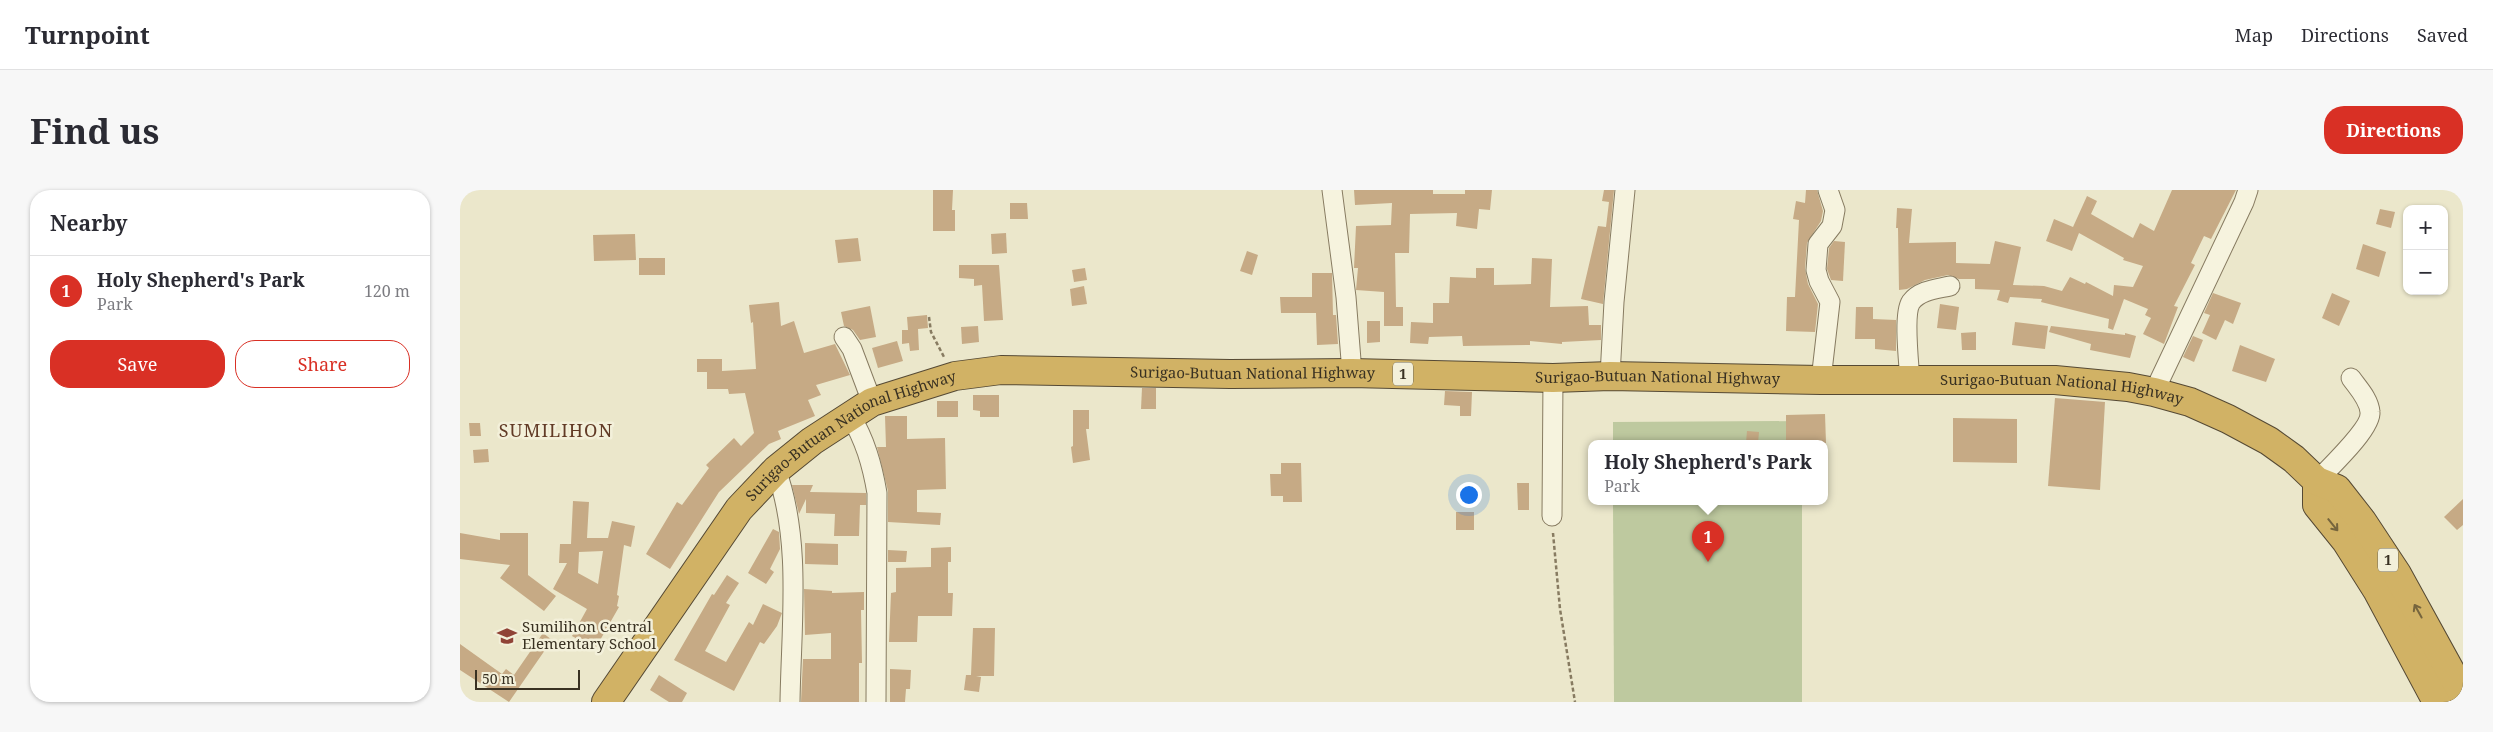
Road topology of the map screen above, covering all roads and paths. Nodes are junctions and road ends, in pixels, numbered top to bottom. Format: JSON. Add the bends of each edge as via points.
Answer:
{"nodes":[{"id":1,"x":1332,"y":190,"type":"edge"},
{"id":2,"x":1625,"y":190,"type":"edge"},
{"id":3,"x":1828,"y":190,"type":"edge"},
{"id":4,"x":2248,"y":190,"type":"edge"},
{"id":5,"x":1950,"y":286,"type":"dead end"},
{"id":6,"x":929,"y":316,"type":"dead end"},
{"id":7,"x":844,"y":337,"type":"dead end"},
{"id":8,"x":1352,"y":373,"type":"junction"},
{"id":9,"x":955,"y":376,"type":"junction"},
{"id":10,"x":1610,"y":376,"type":"junction"},
{"id":11,"x":1553,"y":378,"type":"junction"},
{"id":12,"x":2351,"y":378,"type":"dead end"},
{"id":13,"x":1821,"y":380,"type":"junction"},
{"id":14,"x":1910,"y":381,"type":"junction"},
{"id":15,"x":2154,"y":392,"type":"junction"},
{"id":16,"x":861,"y":408,"type":"junction"},
{"id":17,"x":776,"y":470,"type":"junction"},
{"id":18,"x":2317,"y":481,"type":"junction"},
{"id":19,"x":1552,"y":516,"type":"joint"},
{"id":20,"x":2463,"y":694,"type":"edge"},
{"id":21,"x":606,"y":702,"type":"edge"},
{"id":22,"x":790,"y":702,"type":"edge"},
{"id":23,"x":876,"y":702,"type":"edge"},
{"id":24,"x":1575,"y":702,"type":"edge"},
{"id":25,"x":2437,"y":702,"type":"edge"}],
"edges":[{"from":1,"to":8,"type":"street"},
{"from":2,"to":10,"type":"street"},
{"from":3,"to":13,"type":"street","via":[[1835,210],[1832,226],[1818,244],[1816,270],[1830,302]]},
{"from":4,"to":15,"type":"street"},
{"from":5,"to":14,"type":"street","via":[[1918,295],[1910,303]]},
{"from":6,"to":9,"type":"path","via":[[930,332]]},
{"from":7,"to":16,"type":"street","via":[[852,349]]},
{"from":8,"to":9,"type":"highway","name":"Surigao-Butuan National Highway","number":"1","via":[[1001,370]]},
{"from":8,"to":11,"type":"highway","name":"Surigao-Butuan National Highway","number":"1"},
{"from":9,"to":16,"type":"highway","name":"Surigao-Butuan National Highway","number":"1"},
{"from":10,"to":11,"type":"highway","name":"Surigao-Butuan National Highway","number":"1"},
{"from":10,"to":13,"type":"highway","name":"Surigao-Butuan National Highway","number":"1"},
{"from":11,"to":19,"type":"street"},
{"from":12,"to":18,"type":"street","via":[[2371,412],[2366,426]]},
{"from":13,"to":14,"type":"highway","name":"Surigao-Butuan National Highway","number":"1"},
{"from":14,"to":15,"type":"highway","name":"Surigao-Butuan National Highway","number":"1","via":[[2055,380]]},
{"from":15,"to":18,"type":"highway","name":"Surigao-Butuan National Highway","number":"1","via":[[2207,409],[2269,441]]},
{"from":16,"to":17,"type":"highway","name":"Surigao-Butuan National Highway","number":"1"},
{"from":16,"to":23,"type":"street","via":[[863,438],[873,466],[877,493]]},
{"from":17,"to":21,"type":"highway","name":"Surigao-Butuan National Highway","number":"1","via":[[739,509]]},
{"from":17,"to":22,"type":"street","via":[[784,491],[792,556]]},
{"from":20,"to":18,"type":"highway","name":"Surigao-Butuan National Highway","number":"1","one_way":true,"via":[[2398,574],[2362,521],[2337,489]]},
{"from":18,"to":25,"type":"highway","number":"1","one_way":true,"via":[[2317,505],[2377,590]]},
{"from":19,"to":24,"type":"path","via":[[1560,609]]}]}
